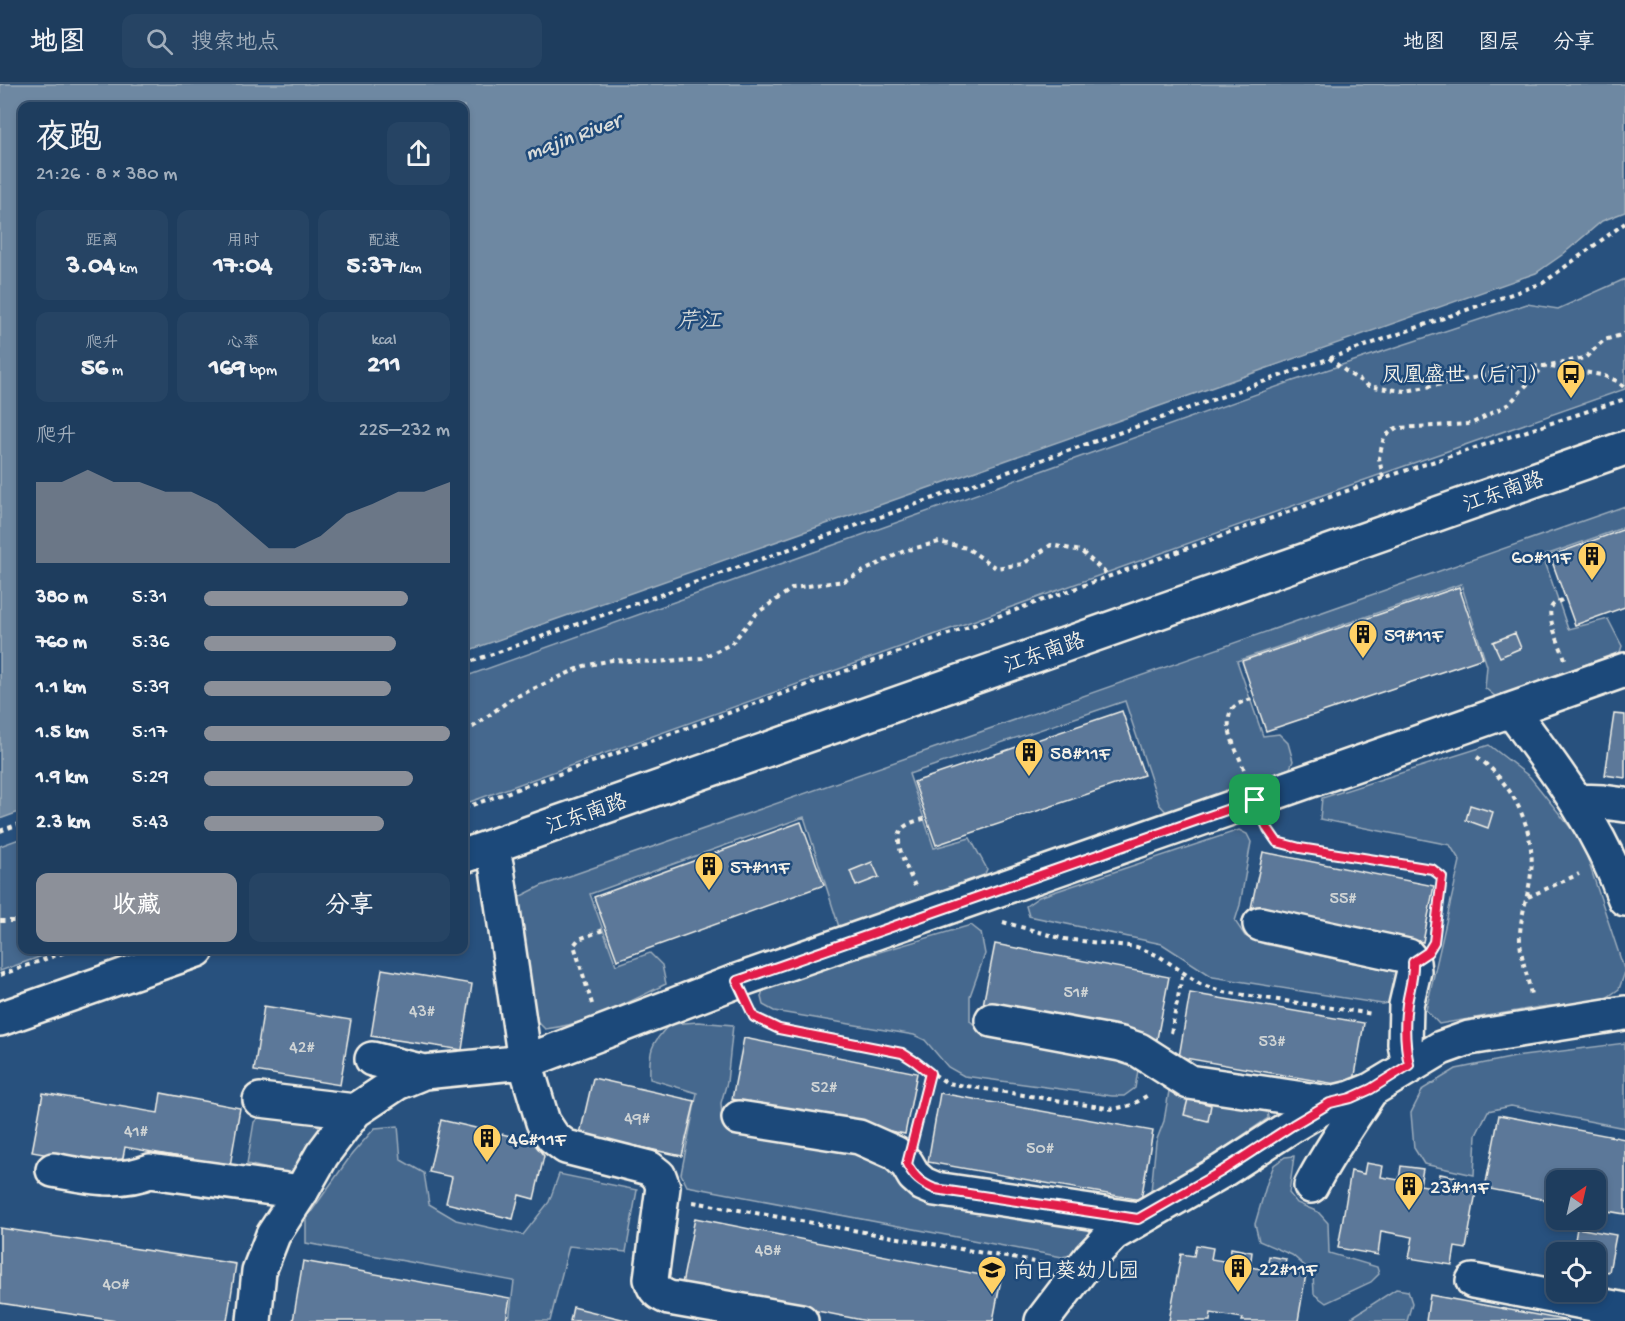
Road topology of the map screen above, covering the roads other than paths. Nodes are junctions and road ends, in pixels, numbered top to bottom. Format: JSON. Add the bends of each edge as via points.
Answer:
{"nodes":[{"id":1,"x":1625,"y":448,"type":"edge"},
{"id":2,"x":1625,"y":670,"type":"edge"},
{"id":3,"x":1511,"y":710,"type":"junction"},
{"id":4,"x":1578,"y":801,"type":"junction"},
{"id":5,"x":1625,"y":805,"type":"edge"},
{"id":6,"x":478,"y":851,"type":"edge"},
{"id":7,"x":1625,"y":899,"type":"edge"},
{"id":8,"x":1260,"y":924,"type":"dead end"},
{"id":9,"x":186,"y":954,"type":"edge"},
{"id":10,"x":1625,"y":1013,"type":"edge"},
{"id":11,"x":0,"y":1019,"type":"edge"},
{"id":12,"x":992,"y":1020,"type":"dead end"},
{"id":13,"x":372,"y":1059,"type":"dead end"},
{"id":14,"x":525,"y":1062,"type":"junction"},
{"id":15,"x":1409,"y":1065,"type":"junction"},
{"id":16,"x":424,"y":1072,"type":"junction"},
{"id":17,"x":1371,"y":1089,"type":"junction"},
{"id":18,"x":260,"y":1100,"type":"dead end"},
{"id":19,"x":1330,"y":1103,"type":"junction"},
{"id":20,"x":355,"y":1111,"type":"junction"},
{"id":21,"x":739,"y":1118,"type":"dead end"},
{"id":22,"x":53,"y":1170,"type":"dead end"},
{"id":23,"x":1311,"y":1186,"type":"dead end"},
{"id":24,"x":301,"y":1192,"type":"junction"},
{"id":25,"x":1138,"y":1219,"type":"junction"},
{"id":26,"x":1473,"y":1281,"type":"dead end"},
{"id":27,"x":1625,"y":1310,"type":"edge"},
{"id":28,"x":254,"y":1321,"type":"edge"},
{"id":29,"x":801,"y":1321,"type":"edge"},
{"id":30,"x":1042,"y":1321,"type":"edge"}],
"edges":[{"from":1,"to":6,"type":"street","name":"江东南路"},
{"from":2,"to":3,"type":"street"},
{"from":3,"to":4,"type":"street"},
{"from":3,"to":14,"type":"street","via":[[737,981]]},
{"from":4,"to":5,"type":"street"},
{"from":4,"to":7,"type":"street","via":[[1610,860]]},
{"from":6,"to":14,"type":"street","via":[[497,869]]},
{"from":8,"to":15,"type":"street","via":[[1408,956],[1414,971],[1406,1018]]},
{"from":9,"to":11,"type":"street"},
{"from":10,"to":15,"type":"street","via":[[1469,1038]]},
{"from":12,"to":19,"type":"street","via":[[1121,1044],[1139,1050],[1189,1082]]},
{"from":13,"to":16,"type":"street"},
{"from":14,"to":16,"type":"street"},
{"from":14,"to":29,"type":"street","via":[[543,1122],[553,1137],[566,1147],[649,1168],[658,1176],[663,1187],[651,1279],[660,1295]]},
{"from":15,"to":17,"type":"street"},
{"from":16,"to":20,"type":"street","via":[[397,1083]]},
{"from":17,"to":19,"type":"street"},
{"from":17,"to":23,"type":"street","via":[[1326,1156]]},
{"from":18,"to":20,"type":"street"},
{"from":19,"to":25,"type":"street"},
{"from":20,"to":24,"type":"street","via":[[322,1155]]},
{"from":21,"to":25,"type":"street","via":[[859,1137],[895,1154],[923,1184],[935,1189]]},
{"from":22,"to":24,"type":"street","via":[[102,1179],[134,1178],[150,1171]]},
{"from":24,"to":28,"type":"street","via":[[273,1235],[259,1271]]},
{"from":25,"to":30,"type":"street","via":[[1113,1234]]},
{"from":26,"to":27,"type":"street"}]}
